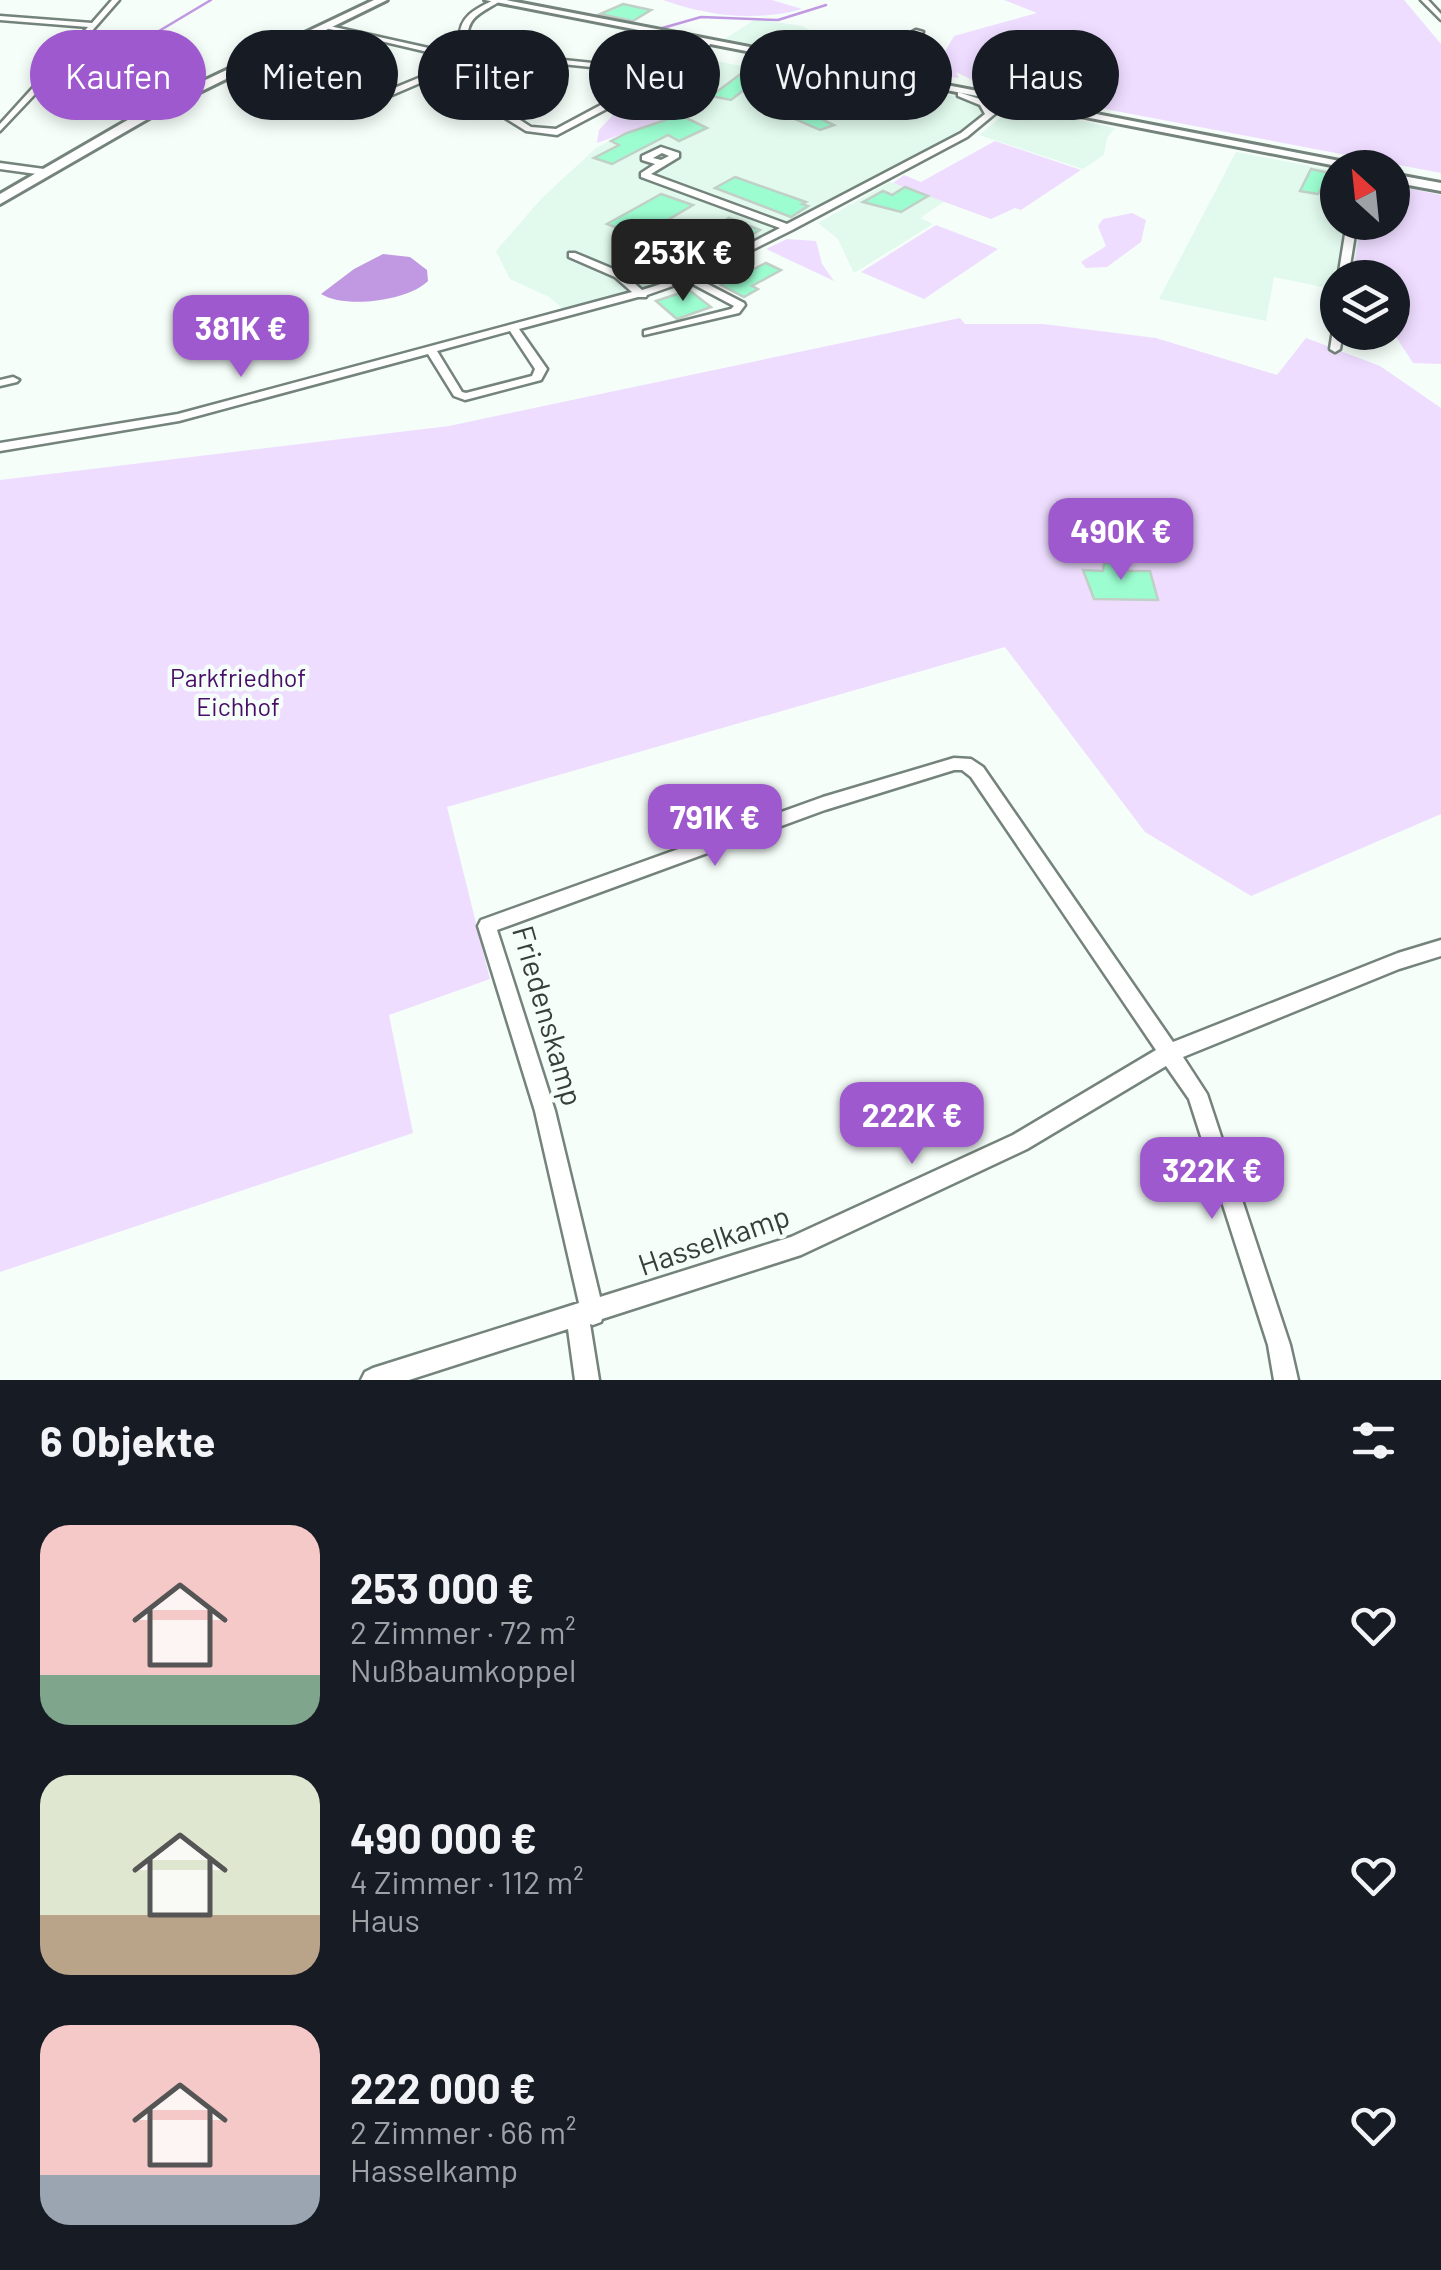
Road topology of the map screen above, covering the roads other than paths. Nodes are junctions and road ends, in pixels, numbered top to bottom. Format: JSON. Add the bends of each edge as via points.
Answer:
{"nodes":[{"id":1,"x":116,"y":0,"type":"edge"},
{"id":2,"x":382,"y":0,"type":"edge"},
{"id":3,"x":473,"y":0,"type":"edge"},
{"id":4,"x":1424,"y":0,"type":"edge"},
{"id":5,"x":493,"y":2,"type":"edge"},
{"id":6,"x":0,"y":18,"type":"edge"},
{"id":7,"x":1441,"y":18,"type":"edge"},
{"id":8,"x":93,"y":25,"type":"junction"},
{"id":9,"x":325,"y":27,"type":"junction"},
{"id":10,"x":89,"y":30,"type":"edge"},
{"id":11,"x":463,"y":30,"type":"edge"},
{"id":12,"x":636,"y":30,"type":"edge"},
{"id":13,"x":418,"y":48,"type":"edge"},
{"id":14,"x":206,"y":84,"type":"edge"},
{"id":15,"x":30,"y":95,"type":"edge"},
{"id":16,"x":589,"y":115,"type":"edge"},
{"id":17,"x":137,"y":120,"type":"edge"},
{"id":18,"x":514,"y":120,"type":"edge"},
{"id":19,"x":981,"y":120,"type":"edge"},
{"id":20,"x":1088,"y":120,"type":"edge"},
{"id":21,"x":1096,"y":120,"type":"edge"},
{"id":22,"x":0,"y":129,"type":"edge"},
{"id":23,"x":1320,"y":159,"type":"edge"},
{"id":24,"x":660,"y":163,"type":"dead end"},
{"id":25,"x":1320,"y":164,"type":"edge"},
{"id":26,"x":0,"y":166,"type":"edge"},
{"id":27,"x":44,"y":172,"type":"junction"},
{"id":28,"x":1410,"y":178,"type":"edge"},
{"id":29,"x":1441,"y":184,"type":"edge"},
{"id":30,"x":0,"y":200,"type":"edge"},
{"id":31,"x":789,"y":228,"type":"junction"},
{"id":32,"x":572,"y":255,"type":"dead end"},
{"id":33,"x":689,"y":278,"type":"junction"},
{"id":34,"x":642,"y":294,"type":"junction"},
{"id":35,"x":513,"y":328,"type":"junction"},
{"id":36,"x":648,"y":333,"type":"dead end"},
{"id":37,"x":432,"y":352,"type":"junction"},
{"id":38,"x":0,"y":446,"type":"edge"},
{"id":39,"x":1441,"y":948,"type":"edge"},
{"id":40,"x":1171,"y":1052,"type":"junction"},
{"id":41,"x":586,"y":1316,"type":"junction"},
{"id":42,"x":373,"y":1380,"type":"edge"},
{"id":43,"x":588,"y":1380,"type":"edge"},
{"id":44,"x":1286,"y":1380,"type":"edge"}],
"edges":[{"from":1,"to":8,"type":"street"},
{"from":2,"to":9,"type":"main road"},
{"from":3,"to":5,"type":"main road"},
{"from":4,"to":7,"type":"street"},
{"from":5,"to":11,"type":"street","via":[[469,16]]},
{"from":5,"to":12,"type":"main road"},
{"from":6,"to":8,"type":"street"},
{"from":8,"to":10,"type":"street"},
{"from":9,"to":13,"type":"street"},
{"from":9,"to":14,"type":"main road"},
{"from":15,"to":22,"type":"street"},
{"from":16,"to":18,"type":"street","via":[[558,132],[529,130]]},
{"from":17,"to":27,"type":"main road"},
{"from":19,"to":31,"type":"street","via":[[964,136]]},
{"from":20,"to":25,"type":"main road"},
{"from":21,"to":23,"type":"main road"},
{"from":24,"to":31,"type":"street","via":[[644,175]]},
{"from":26,"to":27,"type":"street"},
{"from":27,"to":30,"type":"main road"},
{"from":28,"to":29,"type":"main road"},
{"from":31,"to":33,"type":"street"},
{"from":32,"to":34,"type":"street","via":[[619,275]]},
{"from":33,"to":34,"type":"street"},
{"from":33,"to":36,"type":"street","via":[[740,305]]},
{"from":34,"to":35,"type":"street"},
{"from":35,"to":37,"type":"street"},
{"from":35,"to":37,"type":"street","via":[[540,374],[475,396],[458,394]]},
{"from":37,"to":38,"type":"street","via":[[156,422]]},
{"from":39,"to":40,"type":"street","name":"Hasselkamp"},
{"from":40,"to":41,"type":"street","name":"Hasselkamp","via":[[1020,1142],[891,1206],[793,1248]]},
{"from":40,"to":41,"type":"street","name":"Friedenskamp","via":[[965,764],[823,804],[491,922],[545,1111]]},
{"from":40,"to":44,"type":"street","via":[[1197,1094]]},
{"from":41,"to":42,"type":"street","name":"Hasselkamp"},
{"from":41,"to":43,"type":"street"}]}
